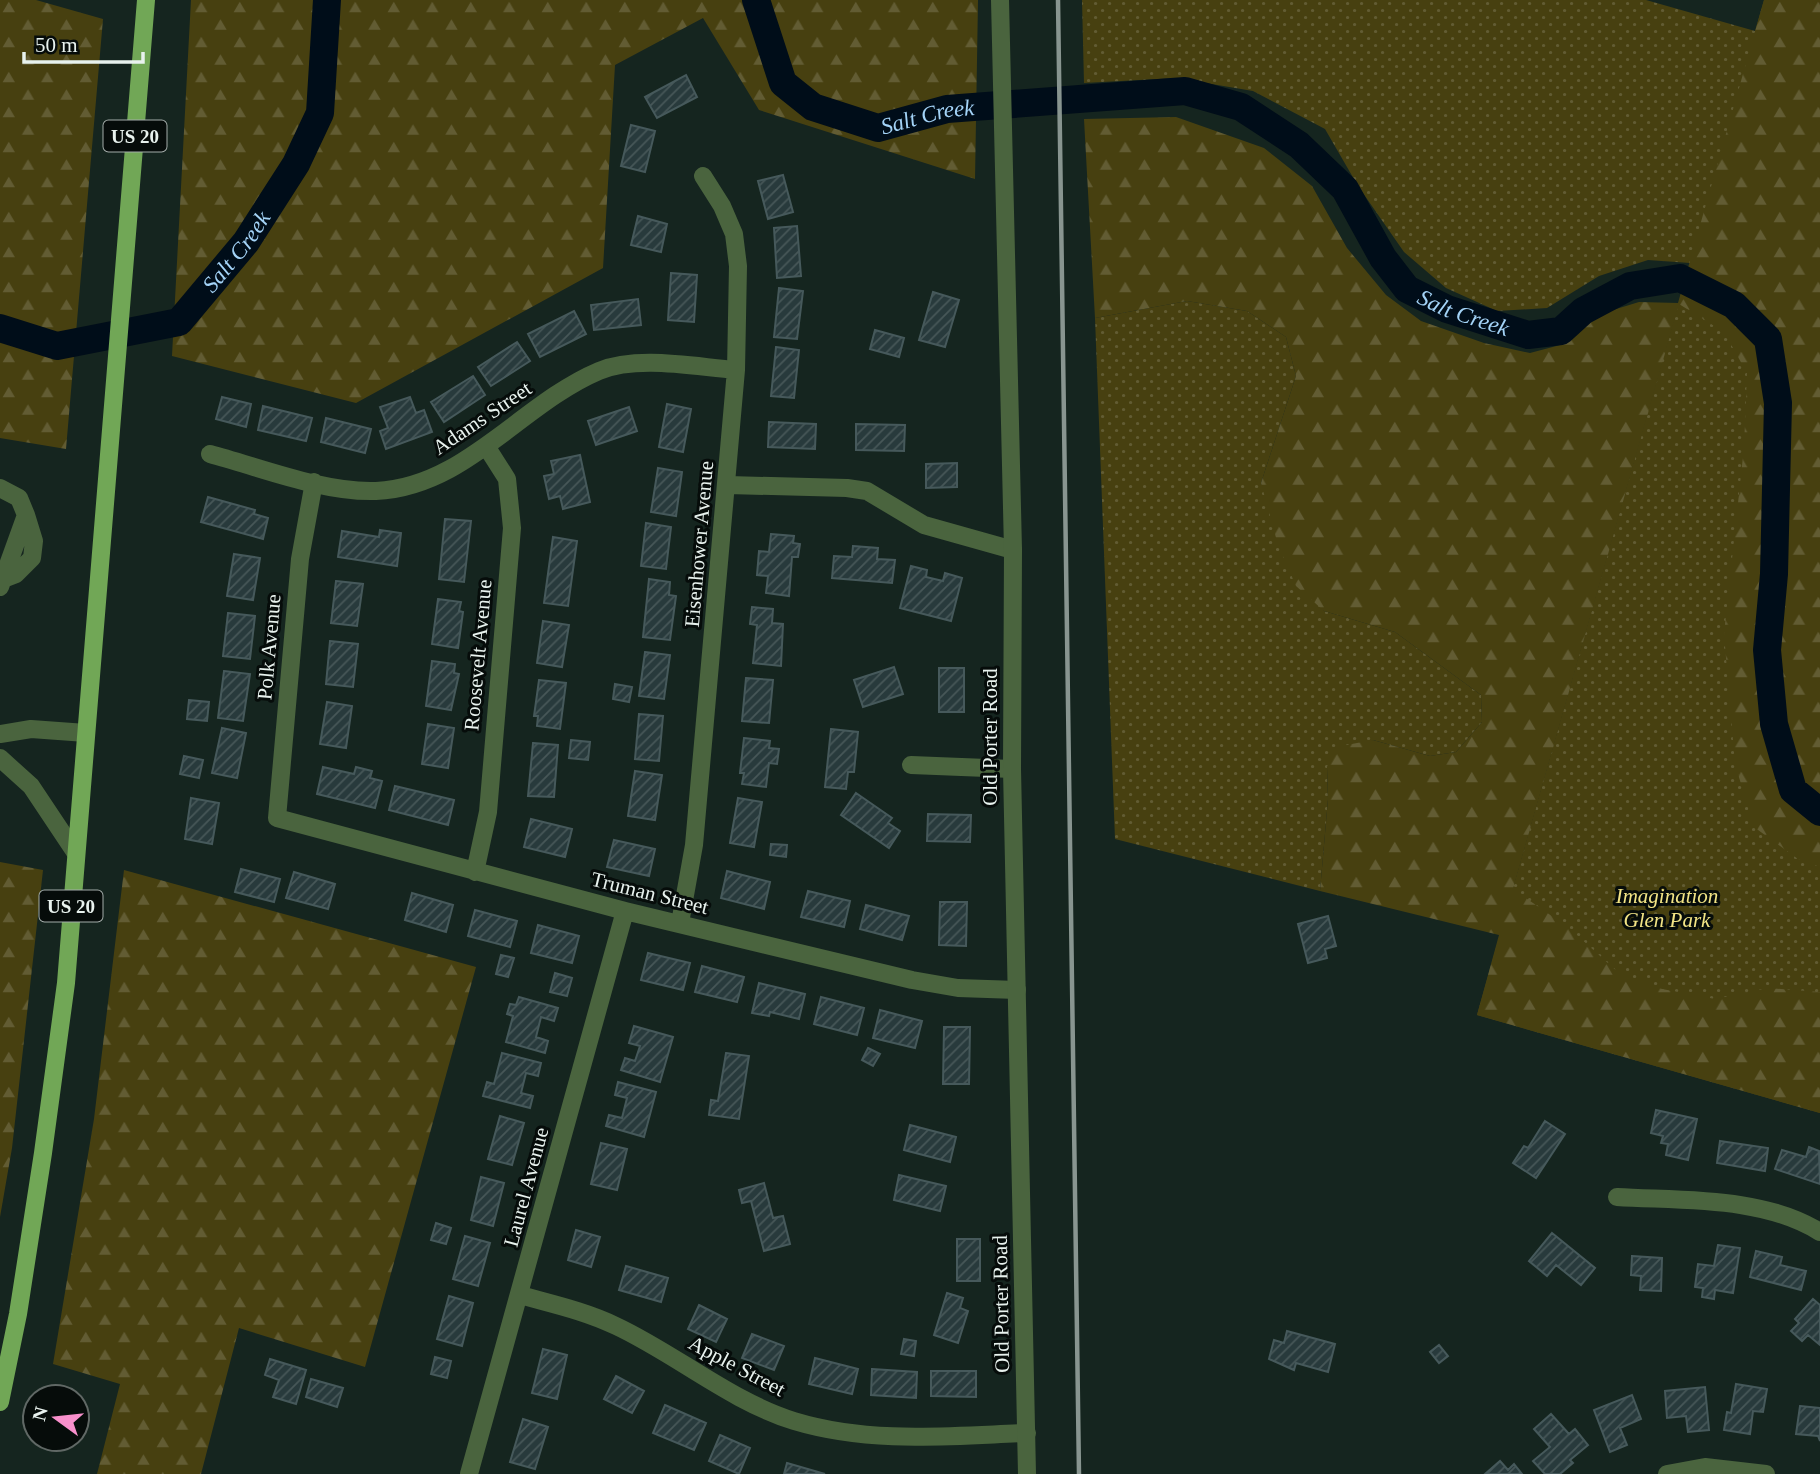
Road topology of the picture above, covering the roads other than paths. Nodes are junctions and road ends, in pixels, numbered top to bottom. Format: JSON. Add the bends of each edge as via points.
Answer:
{"nodes":[{"id":1,"x":146,"y":0,"type":"edge"},
{"id":2,"x":1000,"y":0,"type":"edge"},
{"id":3,"x":703,"y":176,"type":"dead end"},
{"id":4,"x":736,"y":370,"type":"junction"},
{"id":5,"x":486,"y":446,"type":"junction"},
{"id":6,"x":209,"y":454,"type":"dead end"},
{"id":7,"x":314,"y":482,"type":"junction"},
{"id":8,"x":728,"y":485,"type":"junction"},
{"id":9,"x":0,"y":488,"type":"edge"},
{"id":10,"x":1013,"y":551,"type":"junction"},
{"id":11,"x":1,"y":583,"type":"edge"},
{"id":12,"x":86,"y":733,"type":"junction"},
{"id":13,"x":0,"y":734,"type":"edge"},
{"id":14,"x":0,"y":758,"type":"edge"},
{"id":15,"x":911,"y":765,"type":"dead end"},
{"id":16,"x":1012,"y":769,"type":"junction"},
{"id":17,"x":277,"y":818,"type":"joint"},
{"id":18,"x":75,"y":852,"type":"junction"},
{"id":19,"x":475,"y":872,"type":"junction"},
{"id":20,"x":625,"y":911,"type":"junction"},
{"id":21,"x":680,"y":923,"type":"junction"},
{"id":22,"x":1017,"y":990,"type":"junction"},
{"id":23,"x":1617,"y":1197,"type":"dead end"},
{"id":24,"x":1820,"y":1232,"type":"edge"},
{"id":25,"x":520,"y":1295,"type":"junction"},
{"id":26,"x":0,"y":1402,"type":"edge"},
{"id":27,"x":1027,"y":1433,"type":"junction"},
{"id":28,"x":469,"y":1474,"type":"edge"},
{"id":29,"x":1027,"y":1474,"type":"edge"},
{"id":30,"x":1667,"y":1474,"type":"edge"},
{"id":31,"x":1766,"y":1474,"type":"edge"}],
"edges":[{"from":1,"to":12,"type":"main road","number":"US 20"},
{"from":2,"to":10,"type":"street","name":"Old Porter Road"},
{"from":3,"to":4,"type":"street","name":"Eisenhower Avenue","via":[[734,234],[738,266]]},
{"from":4,"to":5,"type":"street","name":"Adams Street","via":[[639,364],[601,370],[558,393]]},
{"from":4,"to":8,"type":"street","name":"Eisenhower Avenue"},
{"from":5,"to":7,"type":"street","name":"Adams Street","via":[[444,474],[410,485],[376,491]]},
{"from":5,"to":19,"type":"street","name":"Roosevelt Avenue","via":[[507,478],[512,528],[488,812]]},
{"from":6,"to":7,"type":"street","name":"Adams Street"},
{"from":7,"to":17,"type":"street","name":"Polk Avenue","via":[[300,559]]},
{"from":8,"to":10,"type":"street","via":[[867,491],[924,525]]},
{"from":8,"to":21,"type":"street","name":"Eisenhower Avenue","via":[[694,845]]},
{"from":9,"to":11,"type":"street","via":[[19,498],[34,541],[32,558]]},
{"from":10,"to":16,"type":"street","name":"Old Porter Road"},
{"from":12,"to":13,"type":"street","via":[[31,729]]},
{"from":12,"to":18,"type":"main road","number":"US 20"},
{"from":14,"to":18,"type":"street","via":[[31,786]]},
{"from":15,"to":16,"type":"street"},
{"from":16,"to":22,"type":"street","name":"Old Porter Road"},
{"from":17,"to":19,"type":"street","name":"Truman Street"},
{"from":18,"to":26,"type":"main road","number":"US 20","via":[[65,983],[43,1153]]},
{"from":19,"to":20,"type":"street","name":"Truman Street"},
{"from":20,"to":21,"type":"street","name":"Truman Street"},
{"from":20,"to":25,"type":"street","name":"Laurel Avenue"},
{"from":21,"to":22,"type":"street","name":"Truman Street","via":[[935,985]]},
{"from":22,"to":27,"type":"street","name":"Old Porter Road"},
{"from":23,"to":24,"type":"street","via":[[1755,1208]]},
{"from":25,"to":27,"type":"street","name":"Apple Street","via":[[615,1325],[765,1410],[828,1430],[887,1437]]},
{"from":25,"to":28,"type":"street","name":"Laurel Avenue"},
{"from":27,"to":29,"type":"street","name":"Old Porter Road"},
{"from":30,"to":31,"type":"street","via":[[1705,1467]]}]}
